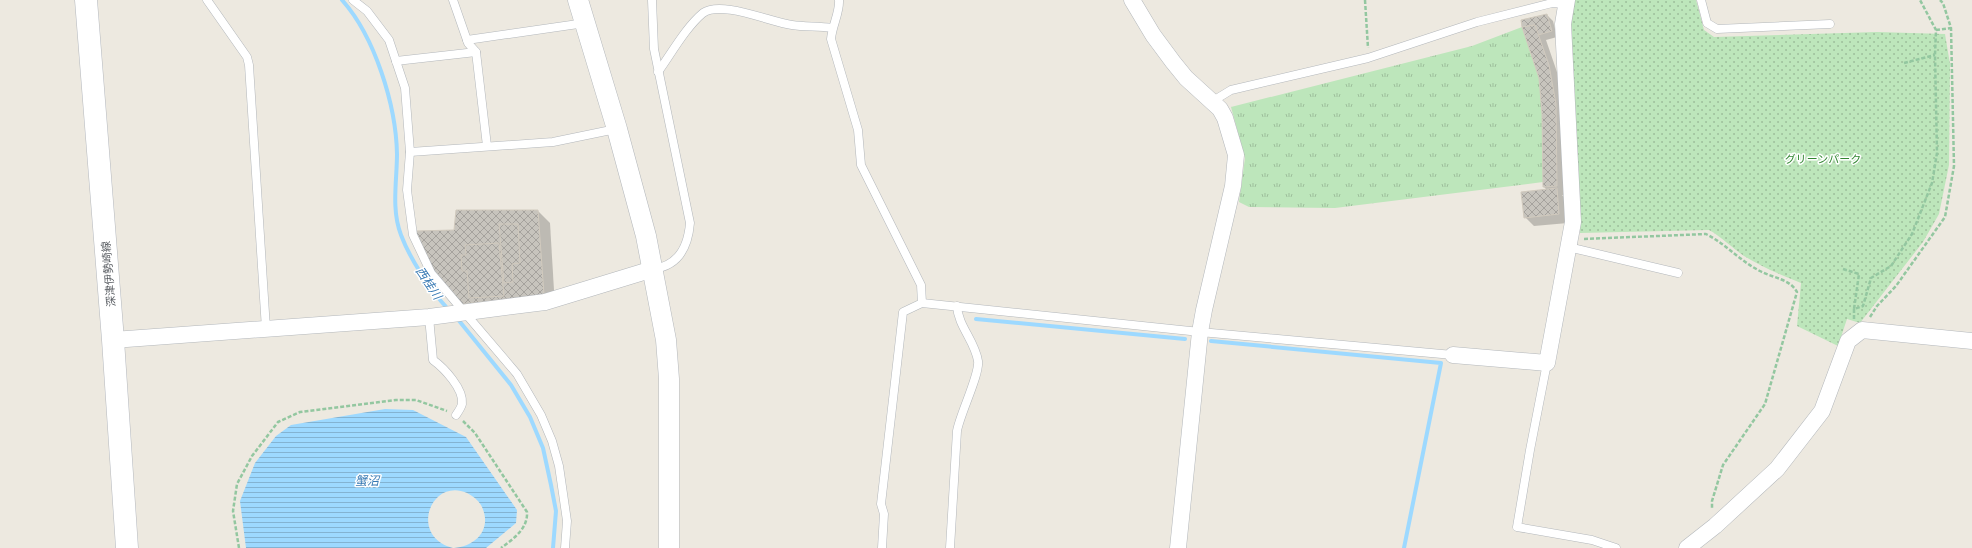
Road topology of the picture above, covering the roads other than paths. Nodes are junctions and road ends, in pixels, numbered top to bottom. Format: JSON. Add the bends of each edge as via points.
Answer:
{"nodes":[{"id":1,"x":86,"y":0,"type":"edge"},
{"id":2,"x":207,"y":0,"type":"edge"},
{"id":3,"x":453,"y":0,"type":"edge"},
{"id":4,"x":578,"y":0,"type":"edge"},
{"id":5,"x":652,"y":0,"type":"edge"},
{"id":6,"x":839,"y":0,"type":"edge"},
{"id":7,"x":1132,"y":0,"type":"edge"},
{"id":8,"x":1701,"y":0,"type":"edge"},
{"id":9,"x":355,"y":1,"type":"edge"},
{"id":10,"x":1567,"y":2,"type":"edge"},
{"id":11,"x":586,"y":23,"type":"junction"},
{"id":12,"x":1830,"y":24,"type":"dead end"},
{"id":13,"x":832,"y":28,"type":"junction"},
{"id":14,"x":467,"y":40,"type":"junction"},
{"id":15,"x":476,"y":52,"type":"junction"},
{"id":16,"x":396,"y":61,"type":"junction"},
{"id":17,"x":658,"y":72,"type":"junction"},
{"id":18,"x":1213,"y":102,"type":"junction"},
{"id":19,"x":617,"y":129,"type":"junction"},
{"id":20,"x":487,"y":146,"type":"junction"},
{"id":21,"x":410,"y":152,"type":"junction"},
{"id":22,"x":1569,"y":242,"type":"junction"},
{"id":23,"x":653,"y":269,"type":"junction"},
{"id":24,"x":1678,"y":273,"type":"dead end"},
{"id":25,"x":922,"y":303,"type":"junction"},
{"id":26,"x":957,"y":306,"type":"junction"},
{"id":27,"x":462,"y":312,"type":"junction"},
{"id":28,"x":432,"y":316,"type":"junction"},
{"id":29,"x":266,"y":329,"type":"junction"},
{"id":30,"x":1200,"y":332,"type":"junction"},
{"id":31,"x":113,"y":340,"type":"junction"},
{"id":32,"x":1972,"y":341,"type":"edge"},
{"id":33,"x":1452,"y":355,"type":"joint"},
{"id":34,"x":1547,"y":363,"type":"junction"},
{"id":35,"x":456,"y":415,"type":"road end"},
{"id":36,"x":127,"y":548,"type":"edge"},
{"id":37,"x":565,"y":548,"type":"edge"},
{"id":38,"x":669,"y":548,"type":"edge"},
{"id":39,"x":882,"y":548,"type":"edge"},
{"id":40,"x":950,"y":548,"type":"edge"},
{"id":41,"x":1178,"y":548,"type":"edge"},
{"id":42,"x":1616,"y":548,"type":"edge"},
{"id":43,"x":1687,"y":548,"type":"edge"}],
"edges":[{"from":1,"to":31,"type":"main road","name":"深津伊勢崎線"},
{"from":2,"to":29,"type":"lane","via":[[247,57],[249,65]]},
{"from":3,"to":14,"type":"lane"},
{"from":4,"to":11,"type":"street"},
{"from":5,"to":17,"type":"lane","via":[[654,49]]},
{"from":6,"to":13,"type":"lane"},
{"from":7,"to":18,"type":"street","via":[[1173,62],[1186,78]]},
{"from":8,"to":12,"type":"lane","via":[[1707,23],[1716,29]]},
{"from":9,"to":16,"type":"lane","via":[[367,11],[389,40]]},
{"from":10,"to":18,"type":"lane","via":[[1552,3],[1477,22],[1368,58],[1231,90]]},
{"from":10,"to":22,"type":"street","via":[[1563,24],[1573,222]]},
{"from":11,"to":14,"type":"lane"},
{"from":11,"to":19,"type":"street"},
{"from":13,"to":17,"type":"lane","via":[[792,25],[715,8],[704,12],[693,23]]},
{"from":13,"to":25,"type":"lane","via":[[831,38],[858,130],[862,165],[921,285]]},
{"from":14,"to":15,"type":"lane"},
{"from":15,"to":16,"type":"lane"},
{"from":15,"to":20,"type":"lane"},
{"from":16,"to":21,"type":"lane","via":[[405,88]]},
{"from":17,"to":23,"type":"lane","via":[[664,90],[690,223],[689,238],[680,256],[662,268]]},
{"from":18,"to":30,"type":"street","via":[[1225,118],[1234,143],[1237,164]]},
{"from":19,"to":20,"type":"lane","via":[[552,142]]},
{"from":19,"to":23,"type":"street"},
{"from":20,"to":21,"type":"lane"},
{"from":21,"to":27,"type":"lane","via":[[407,190],[413,235],[431,273]]},
{"from":22,"to":24,"type":"lane"},
{"from":22,"to":34,"type":"street"},
{"from":23,"to":27,"type":"street","via":[[545,302]]},
{"from":23,"to":38,"type":"street","via":[[666,340],[670,380]]},
{"from":25,"to":26,"type":"lane"},
{"from":25,"to":39,"type":"lane","via":[[902,312],[881,504],[884,514]]},
{"from":26,"to":30,"type":"lane"},
{"from":26,"to":40,"type":"lane","via":[[958,315],[978,362],[957,431]]},
{"from":27,"to":28,"type":"street"},
{"from":27,"to":37,"type":"lane","via":[[517,374],[532,397],[547,429],[559,466],[565,500]]},
{"from":28,"to":29,"type":"street"},
{"from":28,"to":35,"type":"lane","via":[[433,360],[448,373],[462,400]]},
{"from":29,"to":31,"type":"street"},
{"from":30,"to":33,"type":"lane"},
{"from":30,"to":41,"type":"street"},
{"from":31,"to":36,"type":"main road","name":"深津伊勢崎線"},
{"from":32,"to":43,"type":"street","via":[[1859,332],[1848,341],[1822,411],[1777,469]]},
{"from":33,"to":34,"type":"street"},
{"from":34,"to":42,"type":"lane","via":[[1517,527],[1592,540]]}]}
